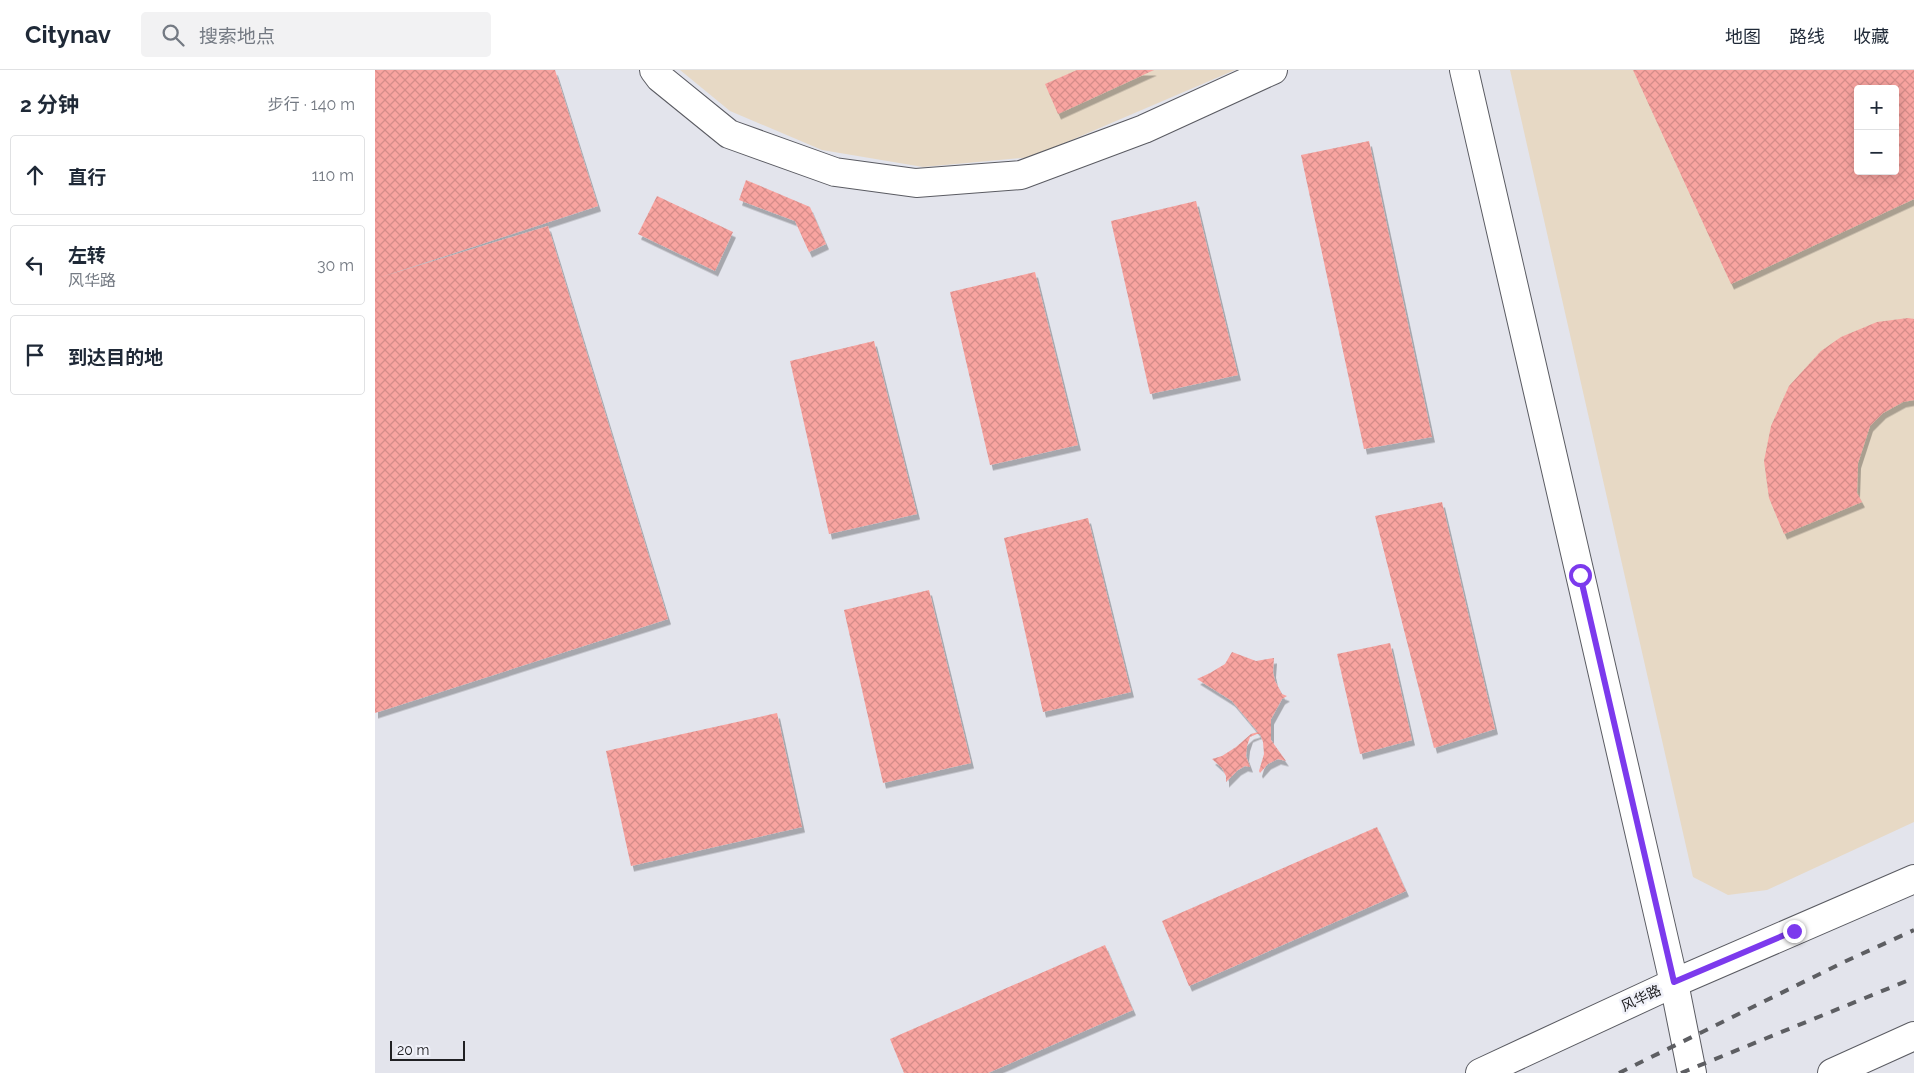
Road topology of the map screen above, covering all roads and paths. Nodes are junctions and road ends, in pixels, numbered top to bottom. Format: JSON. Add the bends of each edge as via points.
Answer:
{"nodes":[{"id":1,"x":654,"y":70,"type":"edge"},
{"id":2,"x":1273,"y":70,"type":"edge"},
{"id":3,"x":1464,"y":70,"type":"edge"},
{"id":4,"x":1914,"y":879,"type":"edge"},
{"id":5,"x":1674,"y":982,"type":"junction"},
{"id":6,"x":1914,"y":1036,"type":"edge"},
{"id":7,"x":1480,"y":1073,"type":"edge"},
{"id":8,"x":1692,"y":1073,"type":"edge"},
{"id":9,"x":1832,"y":1073,"type":"edge"}],
"edges":[{"from":1,"to":2,"type":"main road","via":[[729,134],[835,172],[916,183],[1021,175],[1144,129]]},
{"from":3,"to":5,"type":"main road"},
{"from":4,"to":5,"type":"main road","name":"风华路"},
{"from":5,"to":7,"type":"main road","name":"风华路"},
{"from":5,"to":8,"type":"main road"},
{"from":6,"to":9,"type":"main road"}]}
